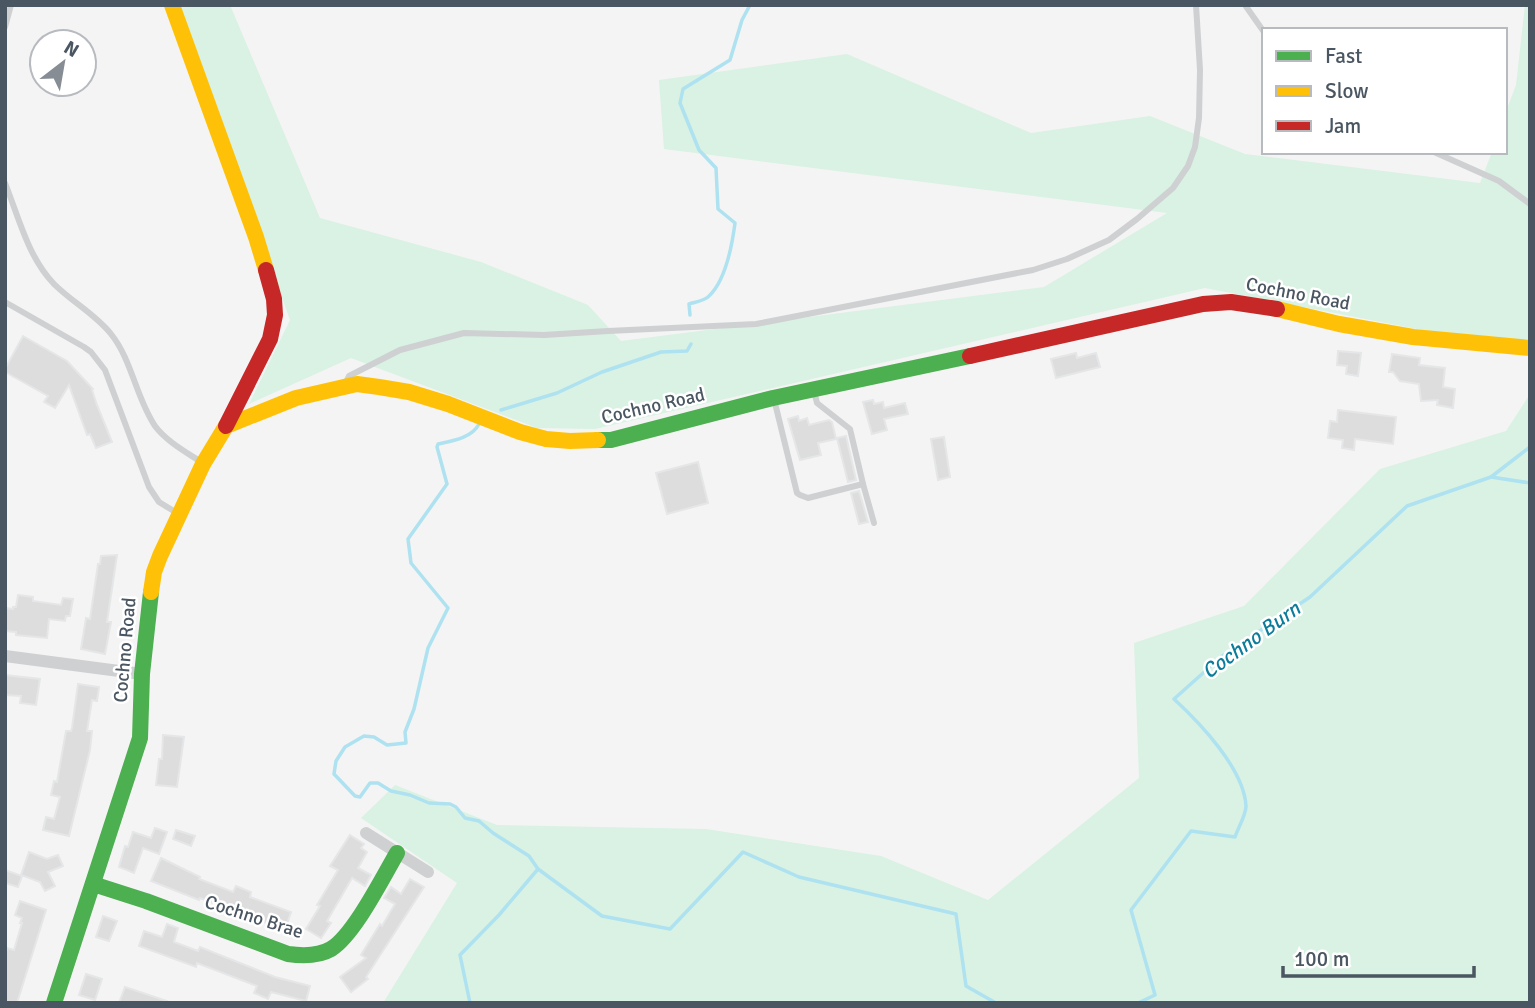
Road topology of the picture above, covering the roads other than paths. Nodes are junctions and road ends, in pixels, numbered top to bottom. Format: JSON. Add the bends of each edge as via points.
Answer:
{"nodes":[{"id":1,"x":11,"y":5,"type":"edge"},
{"id":2,"x":172,"y":5,"type":"edge"},
{"id":3,"x":1196,"y":5,"type":"edge"},
{"id":4,"x":1245,"y":5,"type":"edge"},
{"id":5,"x":5,"y":27,"type":"edge"},
{"id":6,"x":1262,"y":29,"type":"edge"},
{"id":7,"x":1438,"y":154,"type":"edge"},
{"id":8,"x":5,"y":183,"type":"edge"},
{"id":9,"x":1530,"y":204,"type":"edge"},
{"id":10,"x":5,"y":302,"type":"edge"},
{"id":11,"x":1530,"y":348,"type":"edge"},
{"id":12,"x":345,"y":386,"type":"junction"},
{"id":13,"x":813,"y":390,"type":"junction"},
{"id":14,"x":773,"y":398,"type":"junction"},
{"id":15,"x":226,"y":426,"type":"junction"},
{"id":16,"x":203,"y":464,"type":"junction"},
{"id":17,"x":863,"y":484,"type":"junction"},
{"id":18,"x":179,"y":514,"type":"junction"},
{"id":19,"x":874,"y":523,"type":"dead end"},
{"id":20,"x":5,"y":656,"type":"edge"},
{"id":21,"x":142,"y":674,"type":"junction"},
{"id":22,"x":366,"y":833,"type":"dead end"},
{"id":23,"x":397,"y":853,"type":"junction"},
{"id":24,"x":428,"y":872,"type":"dead end"},
{"id":25,"x":93,"y":884,"type":"junction"},
{"id":26,"x":54,"y":1003,"type":"edge"}],
"edges":[{"from":1,"to":5,"type":"lane"},
{"from":2,"to":15,"type":"street","via":[[274,299],[270,339]]},
{"from":3,"to":12,"type":"lane","via":[[1199,118],[1188,166],[1173,188],[1137,219],[1109,240],[1067,259],[1033,270],[756,324],[544,335],[464,333],[400,350],[349,376]]},
{"from":4,"to":6,"type":"lane"},
{"from":7,"to":9,"type":"lane","via":[[1499,181]]},
{"from":8,"to":16,"type":"lane","via":[[44,272],[111,335],[157,428]]},
{"from":10,"to":18,"type":"lane","via":[[84,347],[99,361],[149,487],[159,502]]},
{"from":11,"to":13,"type":"street","name":"Cochno Road","via":[[1412,337],[1231,302],[1203,304]]},
{"from":12,"to":14,"type":"street","name":"Cochno Road","via":[[409,392],[520,432],[570,441],[611,440]]},
{"from":12,"to":15,"type":"street","name":"Cochno Road","via":[[296,398]]},
{"from":13,"to":14,"type":"street","name":"Cochno Road"},
{"from":13,"to":17,"type":"lane","via":[[817,403],[850,429]]},
{"from":14,"to":17,"type":"lane","via":[[797,493],[808,498]]},
{"from":15,"to":16,"type":"street","name":"Cochno Road"},
{"from":16,"to":18,"type":"street","name":"Cochno Road"},
{"from":17,"to":19,"type":"lane"},
{"from":18,"to":21,"type":"street","name":"Cochno Road","via":[[154,572]]},
{"from":20,"to":21,"type":"street"},
{"from":21,"to":25,"type":"street","name":"Cochno Road","via":[[138,749]]},
{"from":22,"to":23,"type":"street"},
{"from":23,"to":24,"type":"street"},
{"from":23,"to":25,"type":"street","name":"Cochno Brae","via":[[350,931],[334,948],[309,956],[288,954]]},
{"from":25,"to":26,"type":"street","name":"Cochno Road"}]}
